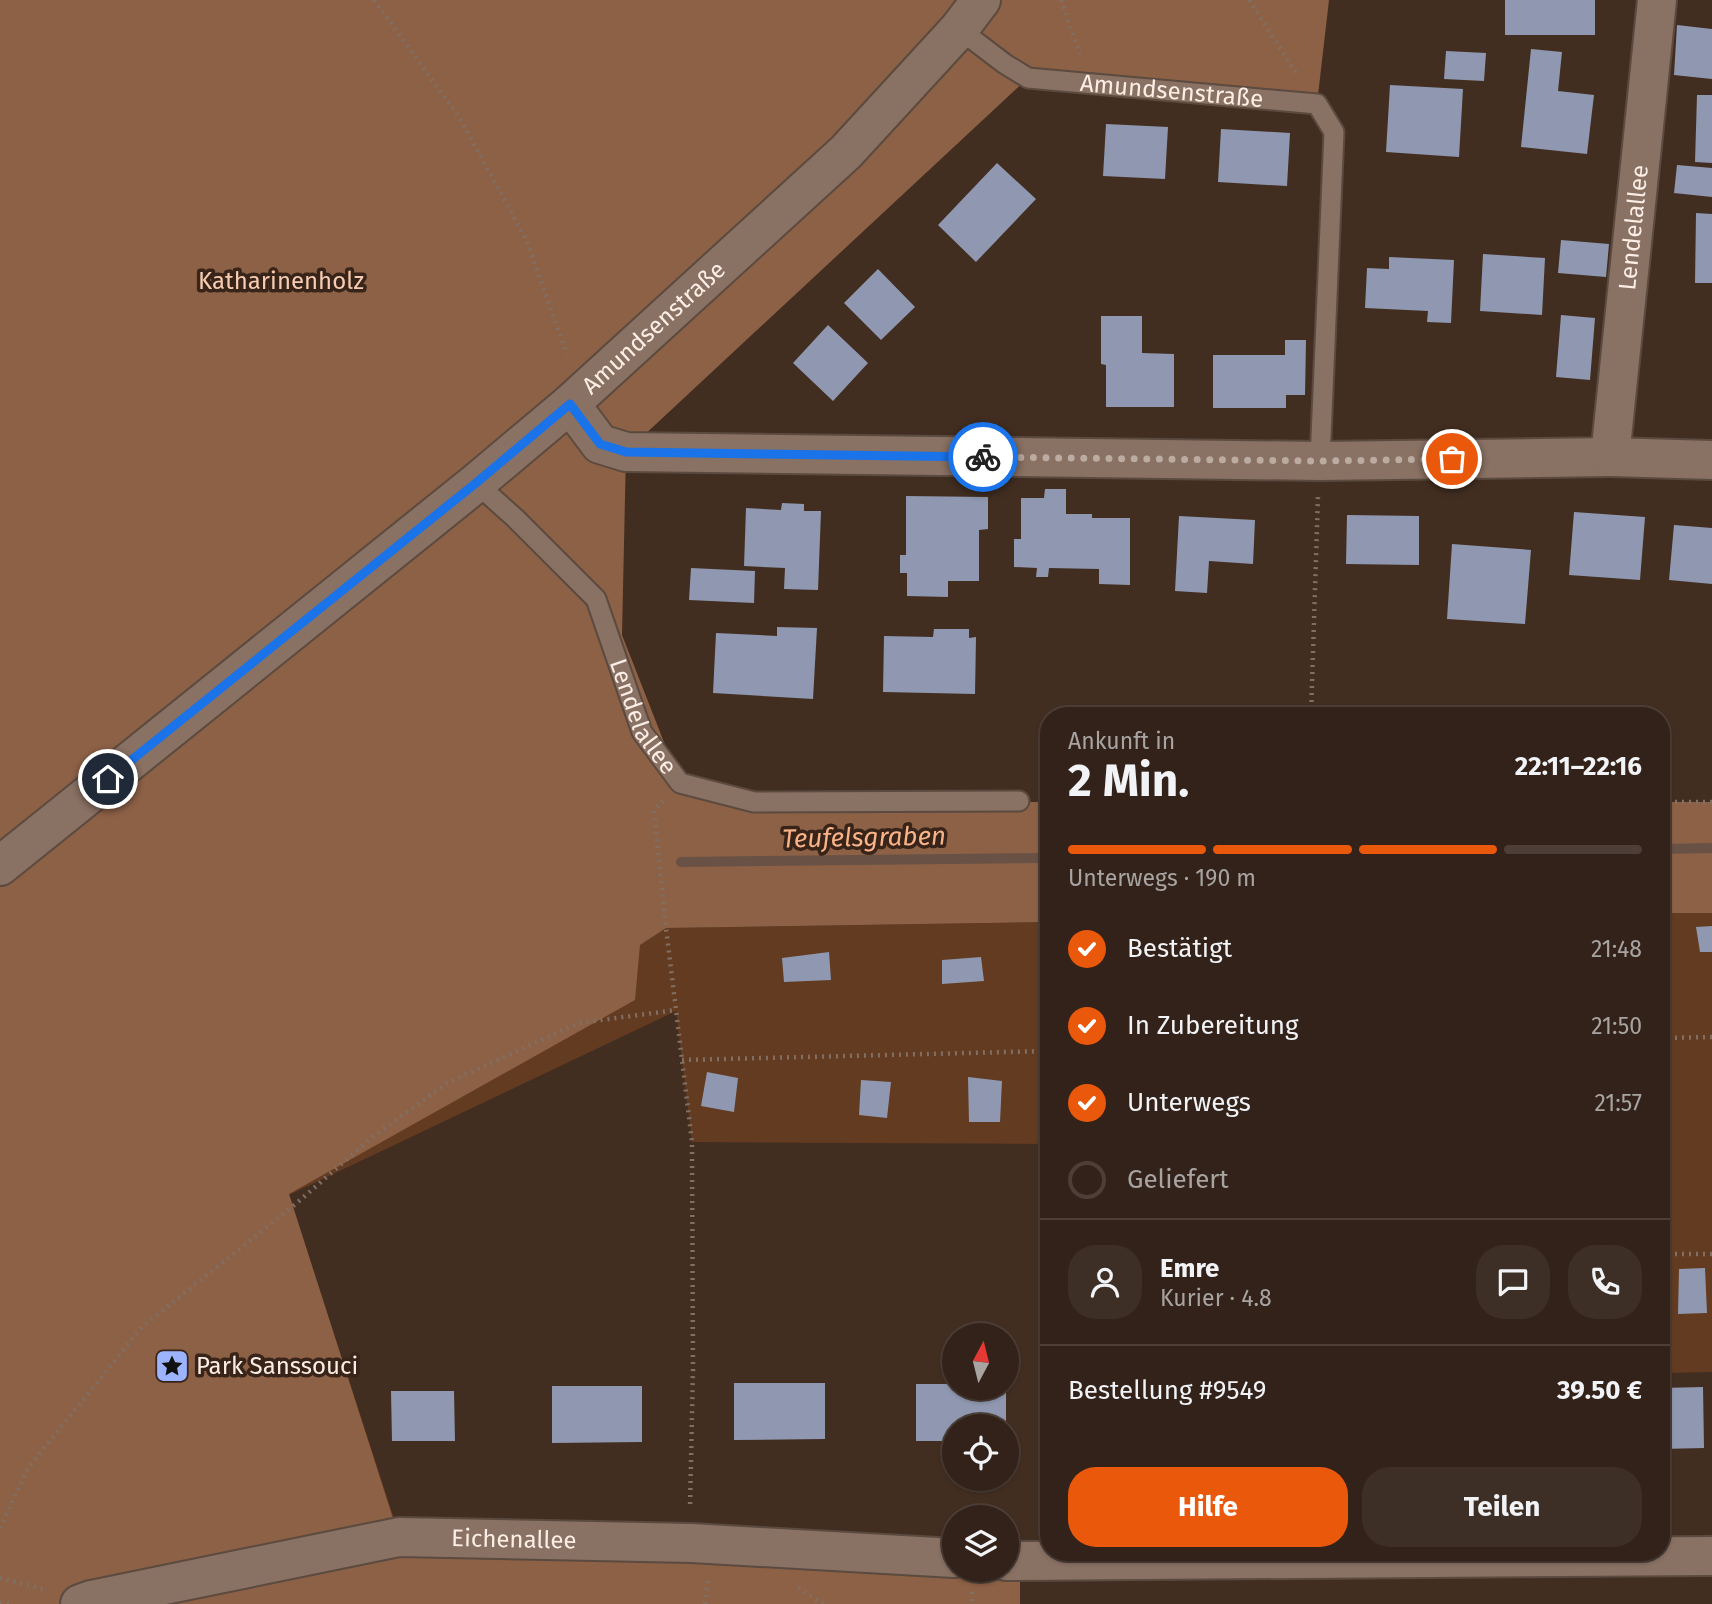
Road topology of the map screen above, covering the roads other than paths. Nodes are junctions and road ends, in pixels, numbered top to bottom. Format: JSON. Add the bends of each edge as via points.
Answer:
{"nodes":[{"id":1,"x":1657,"y":0,"type":"edge"},
{"id":2,"x":970,"y":14,"type":"edge"},
{"id":3,"x":577,"y":397,"type":"junction"},
{"id":4,"x":1610,"y":457,"type":"junction"},
{"id":5,"x":1712,"y":460,"type":"edge"},
{"id":6,"x":1320,"y":461,"type":"junction"},
{"id":7,"x":476,"y":483,"type":"junction"},
{"id":8,"x":1018,"y":801,"type":"dead end"},
{"id":9,"x":0,"y":866,"type":"edge"},
{"id":10,"x":1670,"y":1556,"type":"edge"},
{"id":11,"x":1712,"y":1556,"type":"edge"},
{"id":12,"x":942,"y":1557,"type":"edge"},
{"id":13,"x":1019,"y":1561,"type":"edge"},
{"id":14,"x":1040,"y":1561,"type":"edge"},
{"id":15,"x":80,"y":1604,"type":"edge"}],
"edges":[{"from":1,"to":4,"type":"street","name":"Lendelallee"},
{"from":2,"to":3,"type":"street","name":"Amundsenstraße","via":[[846,152]]},
{"from":2,"to":6,"type":"lane","name":"Amundsenstraße","via":[[1005,64],[1028,78],[1317,104],[1334,132]]},
{"from":3,"to":6,"type":"street","via":[[600,444],[626,452]]},
{"from":3,"to":7,"type":"street","name":"Amundsenstraße"},
{"from":4,"to":5,"type":"street"},
{"from":4,"to":6,"type":"street"},
{"from":7,"to":8,"type":"lane","name":"Lendelallee","via":[[596,599],[642,732],[680,783],[754,802]]},
{"from":7,"to":9,"type":"street","name":"Amundsenstraße"},
{"from":10,"to":11,"type":"street"},
{"from":12,"to":15,"type":"street","name":"Eichenallee","via":[[691,1543],[399,1537]]},
{"from":13,"to":14,"type":"street"}]}
